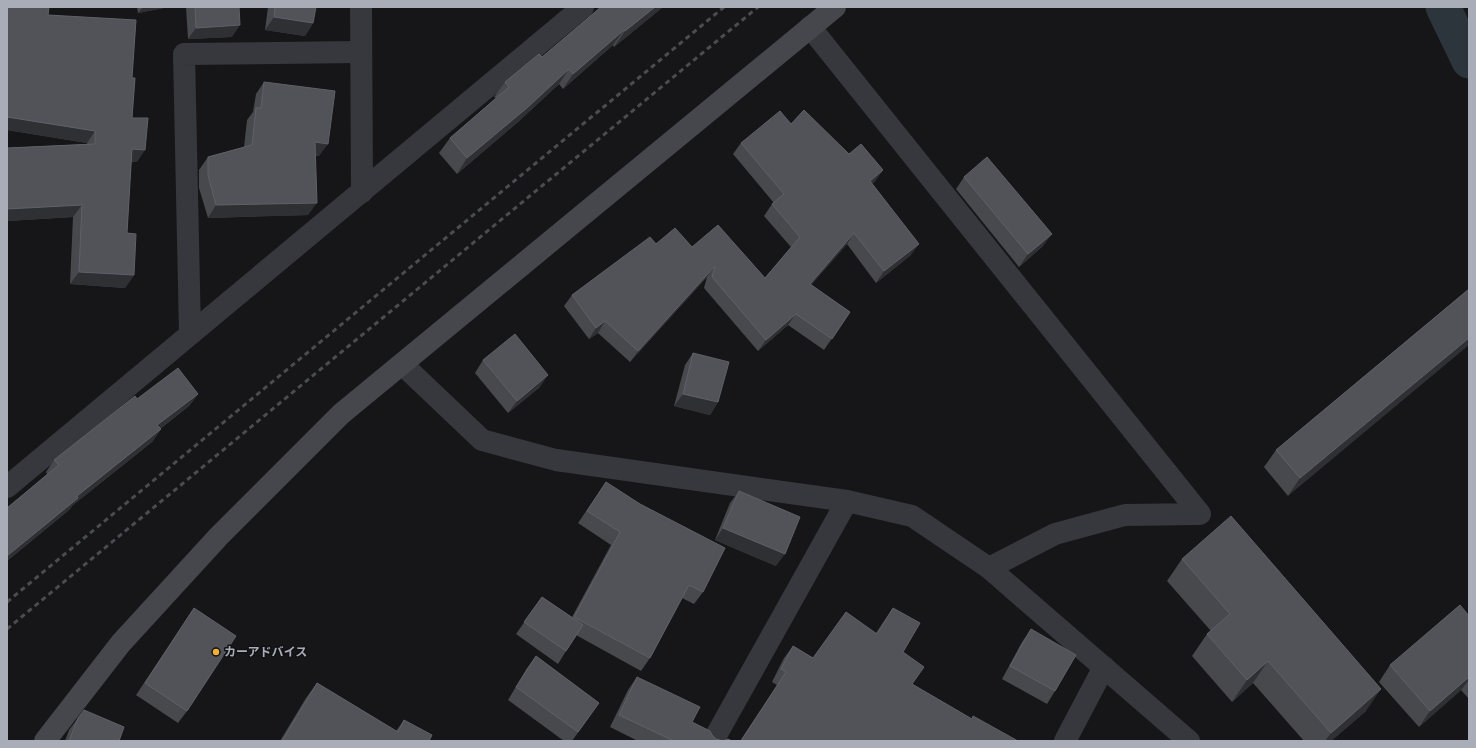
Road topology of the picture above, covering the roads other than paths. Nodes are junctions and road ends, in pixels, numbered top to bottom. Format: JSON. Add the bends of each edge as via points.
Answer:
{"nodes":[{"id":1,"x":361,"y":7,"type":"edge"},
{"id":2,"x":584,"y":7,"type":"edge"},
{"id":3,"x":835,"y":7,"type":"edge"},
{"id":4,"x":810,"y":27,"type":"junction"},
{"id":5,"x":361,"y":52,"type":"junction"},
{"id":6,"x":362,"y":192,"type":"junction"},
{"id":7,"x":190,"y":333,"type":"junction"},
{"id":8,"x":402,"y":364,"type":"junction"},
{"id":9,"x":7,"y":487,"type":"edge"},
{"id":10,"x":847,"y":501,"type":"junction"},
{"id":11,"x":989,"y":568,"type":"junction"},
{"id":12,"x":1104,"y":667,"type":"junction"},
{"id":13,"x":45,"y":741,"type":"edge"},
{"id":14,"x":713,"y":741,"type":"edge"},
{"id":15,"x":1065,"y":741,"type":"edge"},
{"id":16,"x":1189,"y":741,"type":"edge"}],
"edges":[{"from":1,"to":5,"type":"street"},
{"from":2,"to":6,"type":"street"},
{"from":3,"to":4,"type":"main road"},
{"from":4,"to":8,"type":"main road"},
{"from":4,"to":11,"type":"street","via":[[1200,514],[1125,516],[1055,534]]},
{"from":5,"to":6,"type":"street"},
{"from":5,"to":7,"type":"street","via":[[184,54]]},
{"from":6,"to":7,"type":"street"},
{"from":7,"to":9,"type":"street"},
{"from":8,"to":10,"type":"street","via":[[482,440],[556,460]]},
{"from":8,"to":13,"type":"main road","via":[[342,414],[219,536],[121,643]]},
{"from":10,"to":11,"type":"street","via":[[912,516]]},
{"from":10,"to":14,"type":"street"},
{"from":11,"to":12,"type":"street"},
{"from":12,"to":15,"type":"street"},
{"from":12,"to":16,"type":"street"}]}
